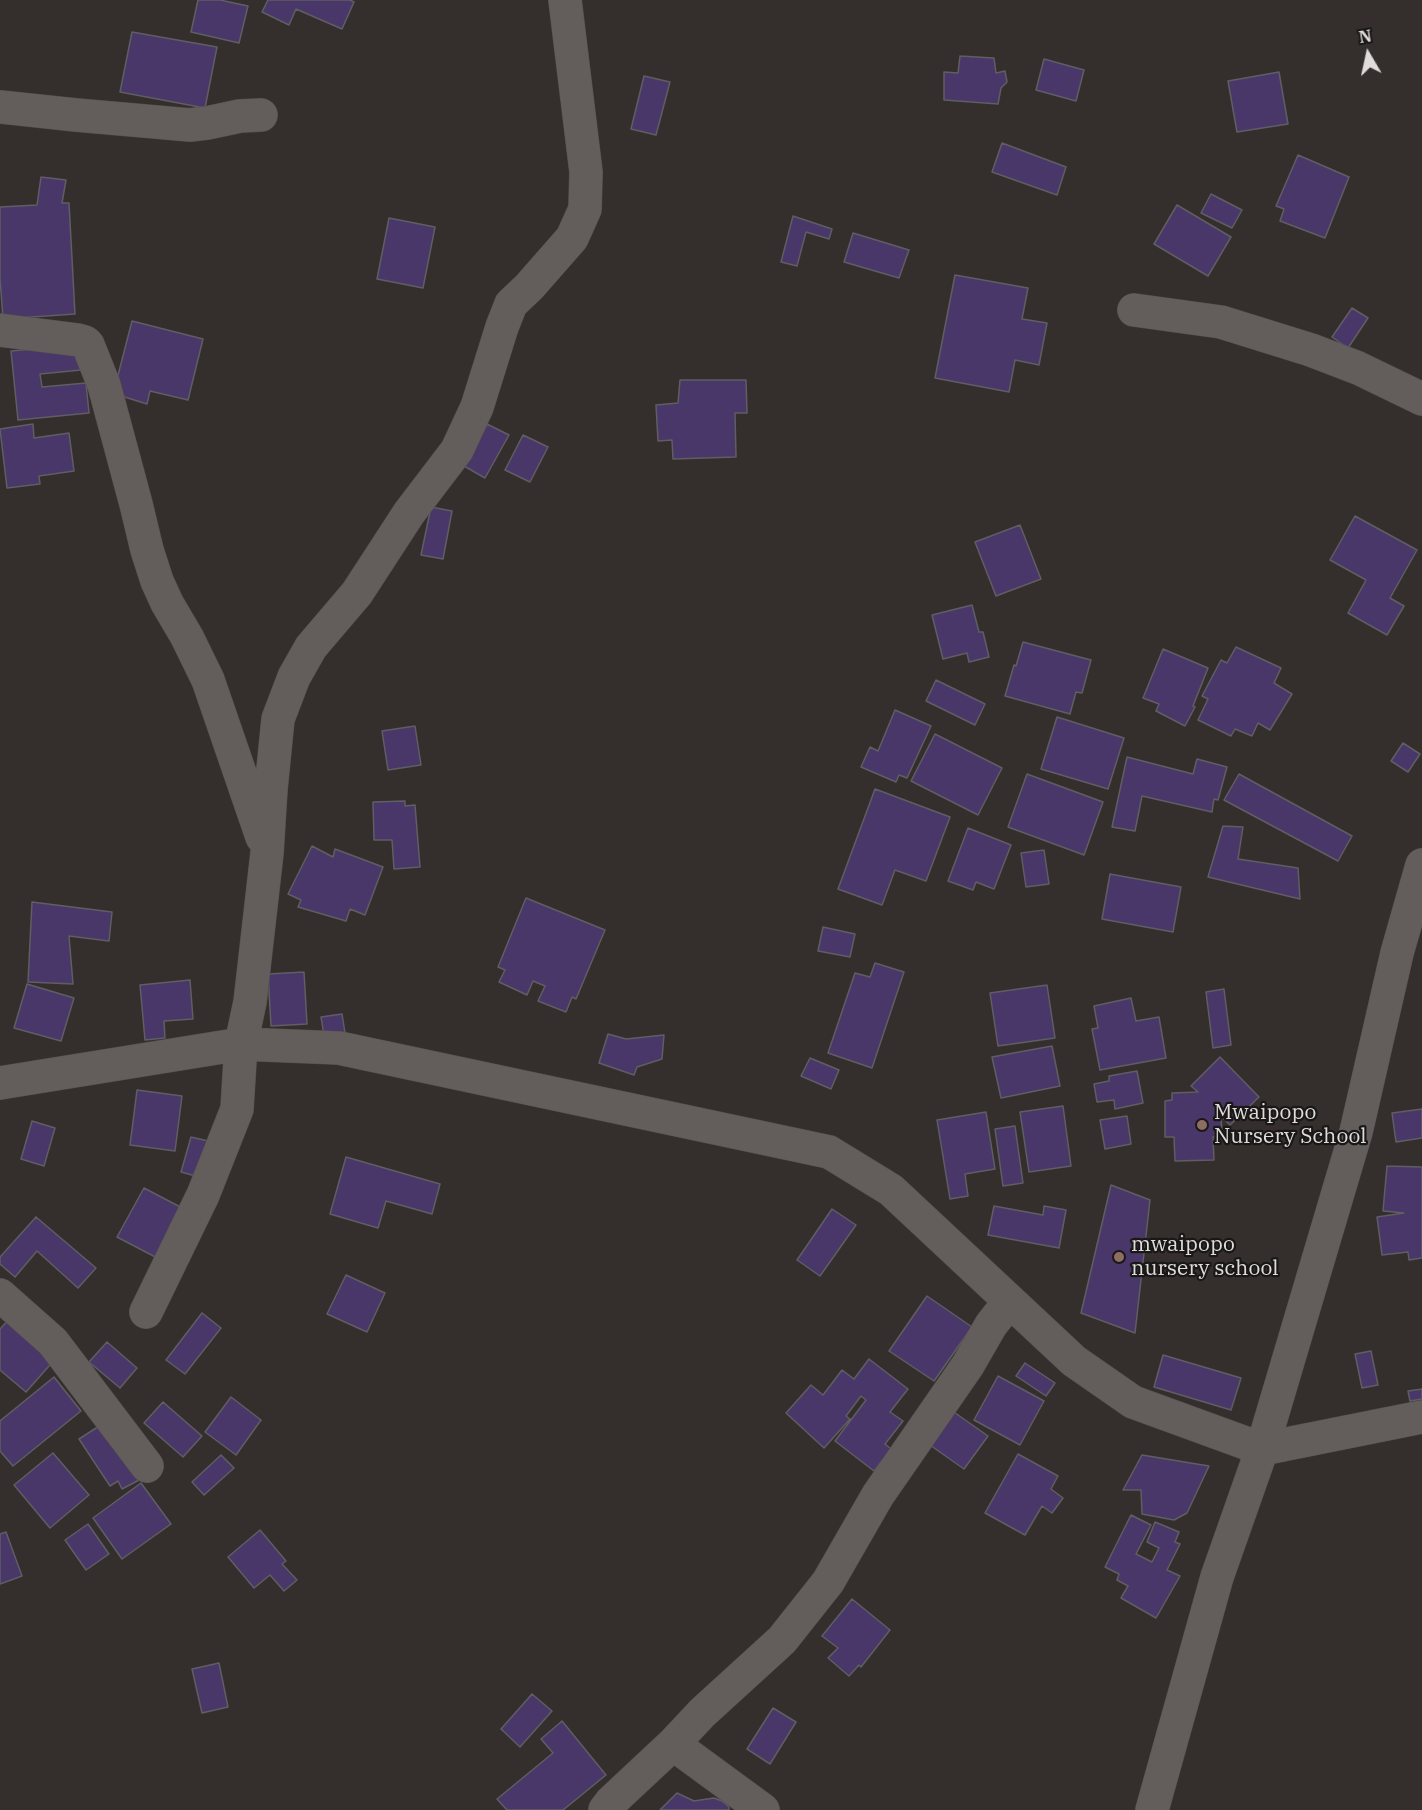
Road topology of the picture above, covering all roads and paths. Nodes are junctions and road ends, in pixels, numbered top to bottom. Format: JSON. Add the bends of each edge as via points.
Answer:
{"nodes":[{"id":1,"x":565,"y":0,"type":"edge"},
{"id":2,"x":0,"y":107,"type":"edge"},
{"id":3,"x":261,"y":115,"type":"dead end"},
{"id":4,"x":1134,"y":310,"type":"dead end"},
{"id":5,"x":0,"y":330,"type":"edge"},
{"id":6,"x":1422,"y":399,"type":"edge"},
{"id":7,"x":267,"y":853,"type":"junction"},
{"id":8,"x":1422,"y":865,"type":"edge"},
{"id":9,"x":241,"y":1044,"type":"junction"},
{"id":10,"x":0,"y":1083,"type":"edge"},
{"id":11,"x":0,"y":1295,"type":"edge"},
{"id":12,"x":1009,"y":1302,"type":"junction"},
{"id":13,"x":146,"y":1312,"type":"dead end"},
{"id":14,"x":1422,"y":1417,"type":"edge"},
{"id":15,"x":1262,"y":1449,"type":"junction"},
{"id":16,"x":147,"y":1466,"type":"dead end"},
{"id":17,"x":673,"y":1744,"type":"junction"},
{"id":18,"x":605,"y":1810,"type":"edge"},
{"id":19,"x":764,"y":1810,"type":"edge"},
{"id":20,"x":1152,"y":1810,"type":"edge"}],
"edges":[{"from":1,"to":7,"type":"street","via":[[586,172],[585,209],[572,238],[511,304],[477,407],[457,450],[409,513],[357,593],[311,647],[294,677],[278,719]]},
{"from":2,"to":3,"type":"street","via":[[190,125]]},
{"from":4,"to":6,"type":"street","via":[[1221,322],[1358,368]]},
{"from":5,"to":7,"type":"street","via":[[78,340],[88,345],[104,385],[157,580],[208,681]]},
{"from":7,"to":9,"type":"street","via":[[250,1002]]},
{"from":8,"to":15,"type":"street","via":[[1397,952],[1356,1132]]},
{"from":9,"to":10,"type":"street"},
{"from":9,"to":12,"type":"street","via":[[339,1048],[829,1152],[891,1190]]},
{"from":9,"to":13,"type":"street","via":[[237,1108],[203,1195]]},
{"from":11,"to":16,"type":"street","via":[[53,1342]]},
{"from":12,"to":15,"type":"street","via":[[1074,1361],[1133,1402]]},
{"from":12,"to":17,"type":"street","via":[[878,1495],[828,1582],[782,1640]]},
{"from":14,"to":15,"type":"street"},
{"from":15,"to":20,"type":"street","via":[[1217,1577]]},
{"from":17,"to":18,"type":"street"},
{"from":17,"to":19,"type":"street"}]}
